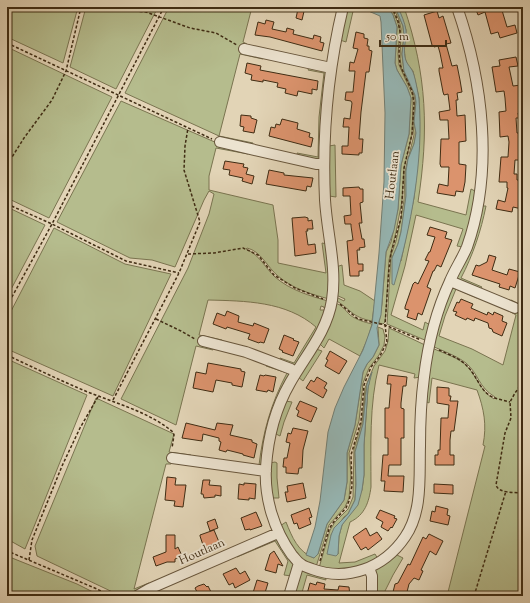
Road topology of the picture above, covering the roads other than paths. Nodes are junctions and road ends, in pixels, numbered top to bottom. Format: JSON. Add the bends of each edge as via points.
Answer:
{"nodes":[{"id":1,"x":344,"y":7,"type":"edge"},
{"id":2,"x":457,"y":7,"type":"edge"},
{"id":3,"x":244,"y":49,"type":"road end"},
{"id":4,"x":331,"y":68,"type":"junction"},
{"id":5,"x":220,"y":142,"type":"road end"},
{"id":6,"x":324,"y":164,"type":"junction"},
{"id":7,"x":450,"y":280,"type":"junction"},
{"id":8,"x":515,"y":308,"type":"dead end"},
{"id":9,"x":203,"y":342,"type":"road end"},
{"id":10,"x":296,"y":372,"type":"junction"},
{"id":11,"x":172,"y":458,"type":"road end"},
{"id":12,"x":266,"y":472,"type":"junction"},
{"id":13,"x":278,"y":532,"type":"junction"},
{"id":14,"x":299,"y":563,"type":"junction"},
{"id":15,"x":369,"y":568,"type":"junction"},
{"id":16,"x":137,"y":596,"type":"edge"},
{"id":17,"x":289,"y":596,"type":"edge"},
{"id":18,"x":372,"y":596,"type":"edge"}],
"edges":[{"from":1,"to":4,"type":"street"},
{"from":2,"to":7,"type":"street","via":[[468,42],[479,97],[482,171],[472,231]]},
{"from":3,"to":4,"type":"street"},
{"from":4,"to":6,"type":"street"},
{"from":5,"to":6,"type":"street"},
{"from":6,"to":10,"type":"street","via":[[325,201],[333,273],[332,301],[317,342]]},
{"from":7,"to":8,"type":"street"},
{"from":7,"to":15,"type":"street","via":[[435,319],[424,376],[420,408],[419,489],[415,517],[396,548]]},
{"from":9,"to":10,"type":"street","via":[[246,352]]},
{"from":10,"to":12,"type":"street","via":[[282,399],[270,433]]},
{"from":11,"to":12,"type":"street"},
{"from":12,"to":13,"type":"street","via":[[269,504]]},
{"from":13,"to":14,"type":"street"},
{"from":13,"to":16,"type":"street","name":"Houtlaan"},
{"from":14,"to":15,"type":"street","via":[[328,574]]},
{"from":14,"to":17,"type":"street"},
{"from":15,"to":18,"type":"street","via":[[372,576]]}]}
